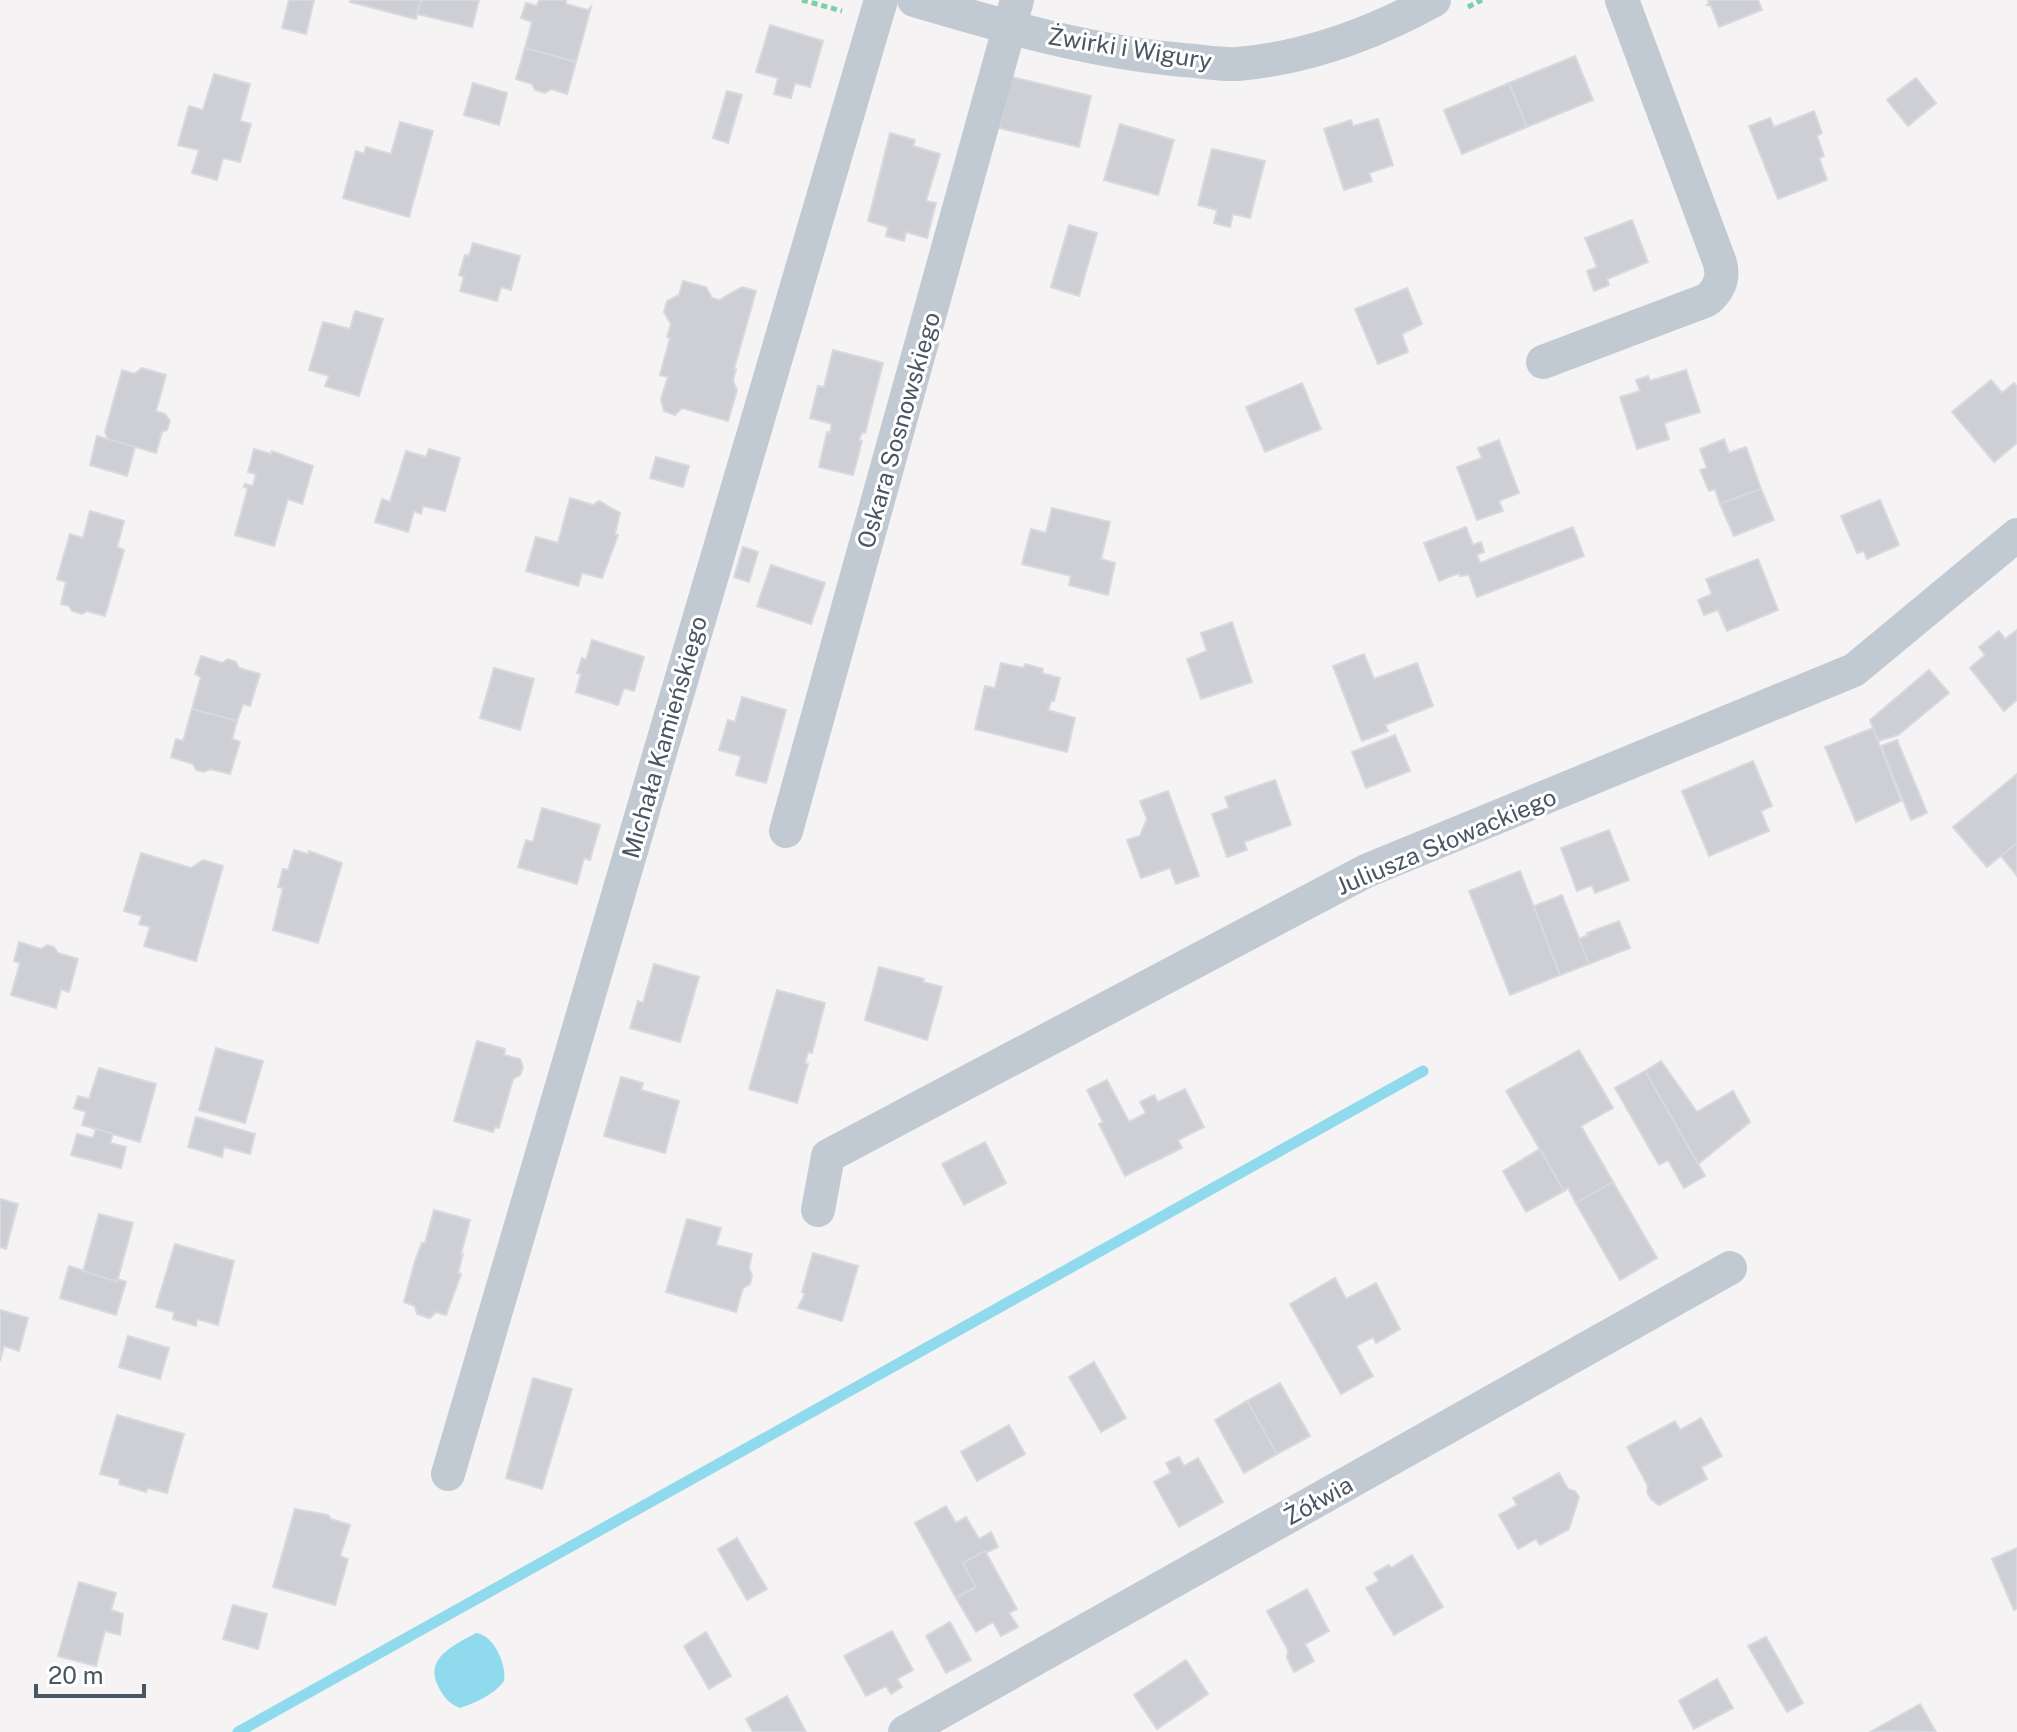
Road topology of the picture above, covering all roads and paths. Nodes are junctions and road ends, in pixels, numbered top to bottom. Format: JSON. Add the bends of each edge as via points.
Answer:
{"nodes":[{"id":1,"x":881,"y":0,"type":"edge"},
{"id":2,"x":914,"y":0,"type":"edge"},
{"id":3,"x":1434,"y":0,"type":"edge"},
{"id":4,"x":1622,"y":0,"type":"edge"},
{"id":5,"x":1013,"y":14,"type":"edge"},
{"id":6,"x":1543,"y":362,"type":"dead end"},
{"id":7,"x":2017,"y":535,"type":"edge"},
{"id":8,"x":786,"y":831,"type":"dead end"},
{"id":9,"x":818,"y":1210,"type":"dead end"},
{"id":10,"x":1730,"y":1268,"type":"dead end"},
{"id":11,"x":448,"y":1474,"type":"dead end"},
{"id":12,"x":905,"y":1732,"type":"edge"}],
"edges":[{"from":1,"to":11,"type":"street","name":"Michała Kamieńskiego"},
{"from":2,"to":5,"type":"street","name":"Żwirki i Wigury"},
{"from":3,"to":5,"type":"street","name":"Żwirki i Wigury","via":[[1395,22],[1298,55],[1235,64],[1143,55]]},
{"from":4,"to":6,"type":"street","via":[[1722,277],[1707,300]]},
{"from":5,"to":8,"type":"street","name":"Oskara Sosnowskiego"},
{"from":7,"to":9,"type":"street","name":"Juliusza Słowackiego","via":[[1854,670],[1366,871],[828,1156]]},
{"from":10,"to":12,"type":"street","name":"Żółwia"}]}
